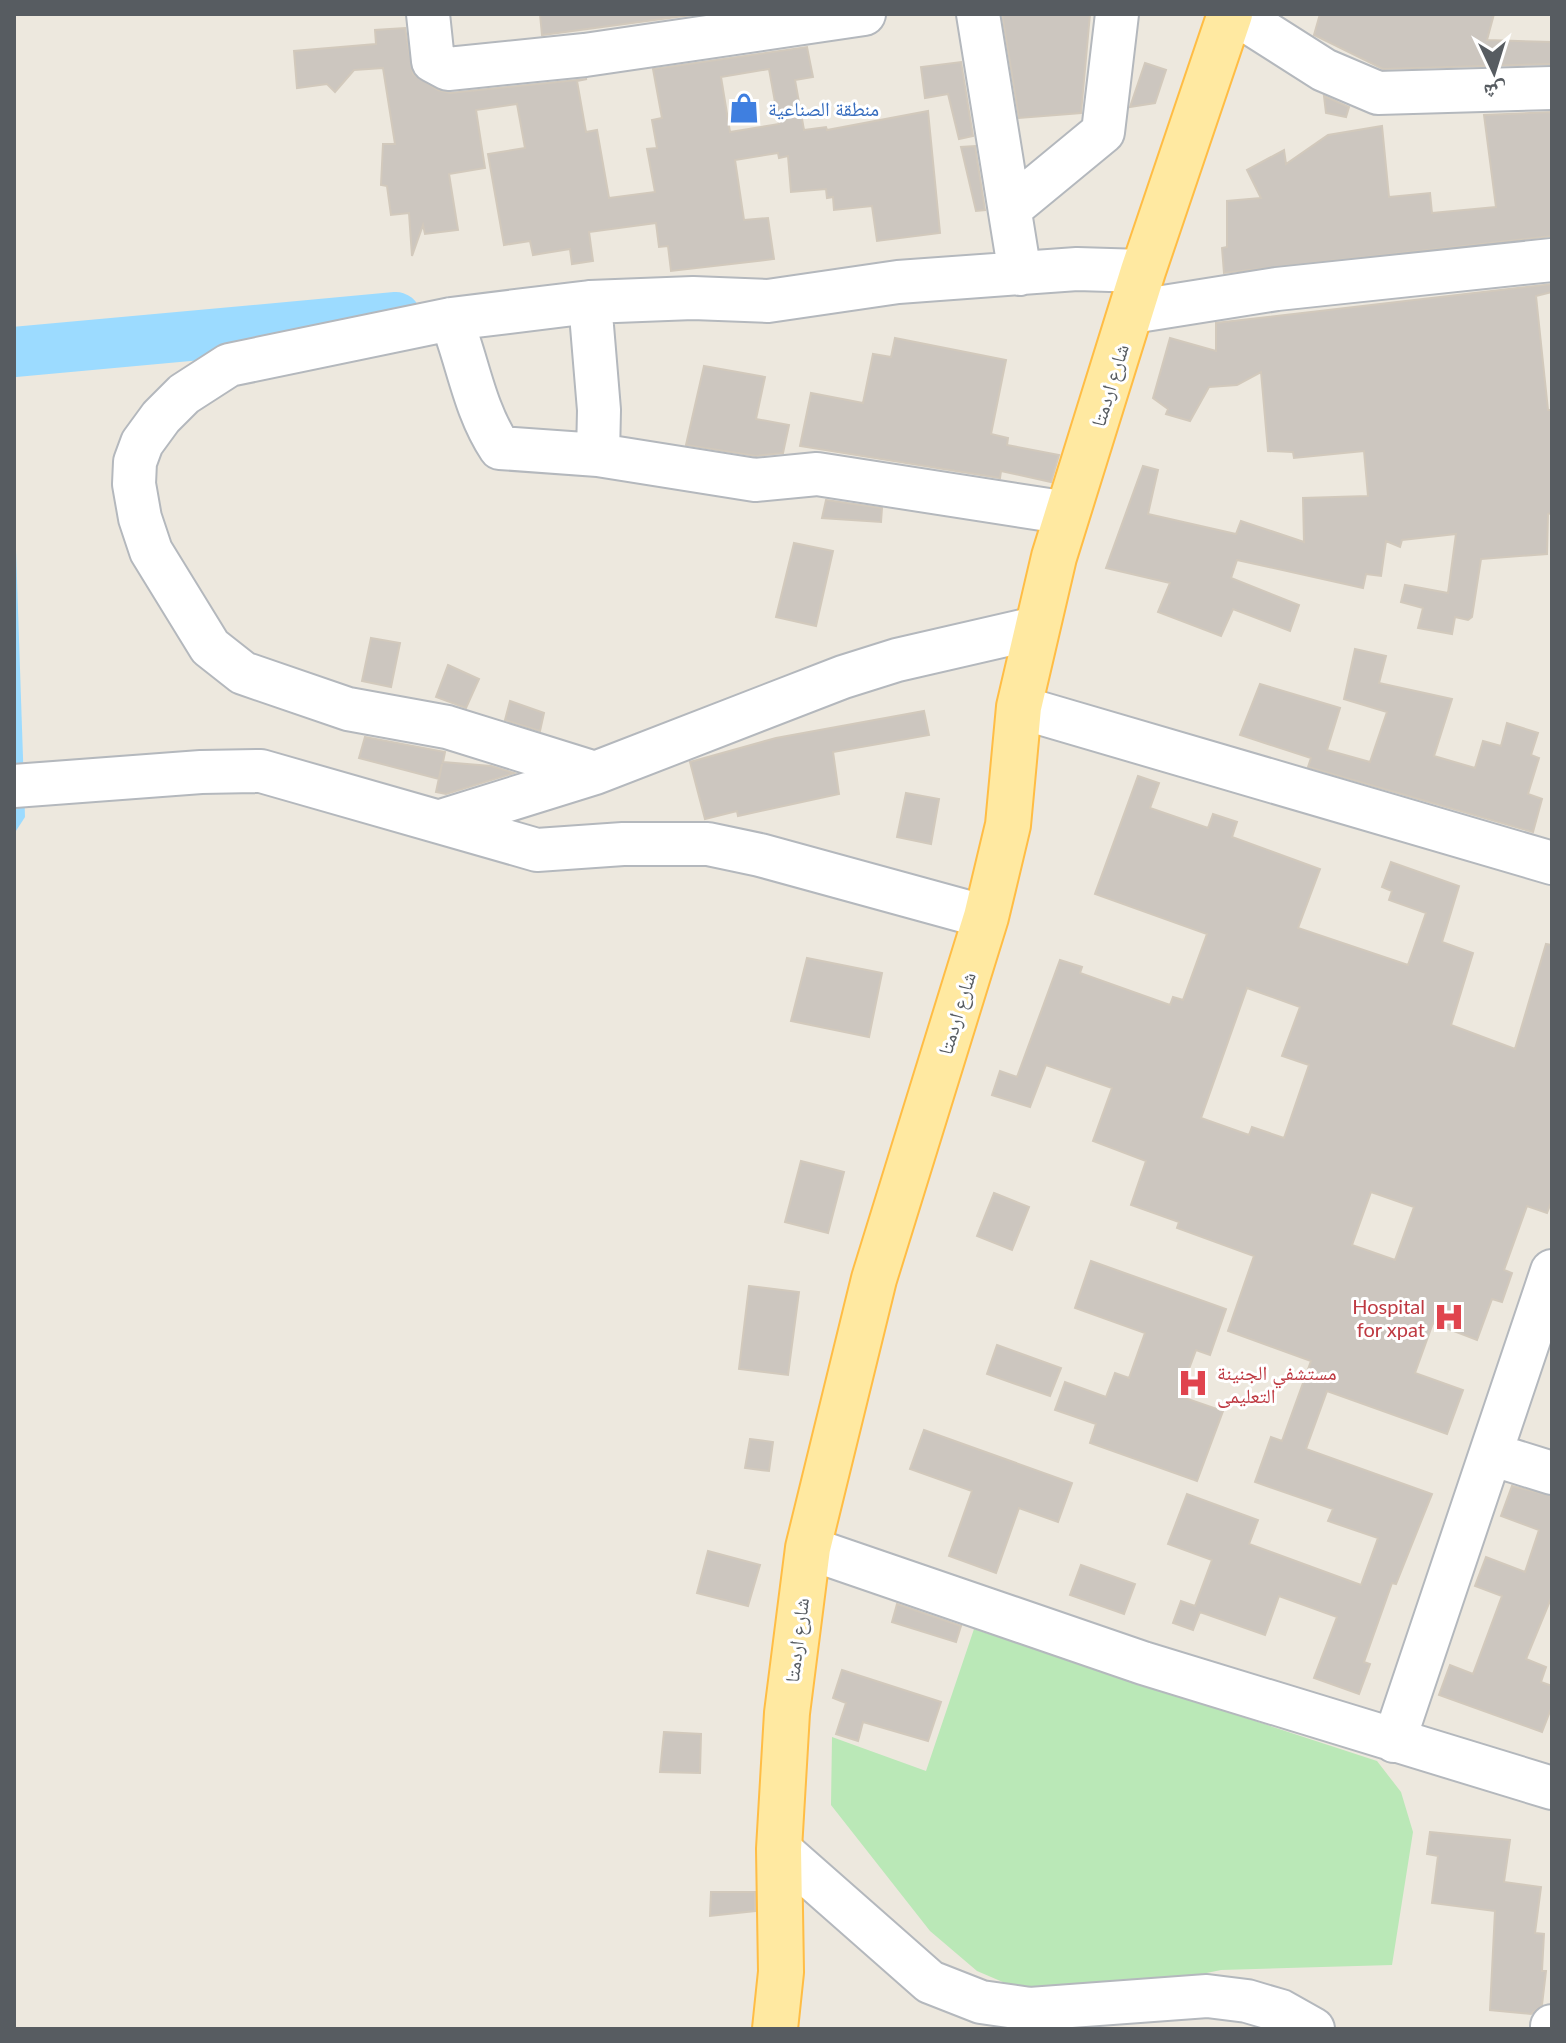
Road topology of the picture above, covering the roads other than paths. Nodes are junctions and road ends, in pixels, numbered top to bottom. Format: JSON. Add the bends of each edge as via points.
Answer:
{"nodes":[{"id":1,"x":428,"y":14,"type":"edge"},
{"id":2,"x":864,"y":14,"type":"edge"},
{"id":3,"x":978,"y":14,"type":"edge"},
{"id":4,"x":1117,"y":14,"type":"edge"},
{"id":5,"x":1230,"y":14,"type":"edge"},
{"id":6,"x":1236,"y":14,"type":"edge"},
{"id":7,"x":1552,"y":88,"type":"edge"},
{"id":8,"x":1012,"y":207,"type":"junction"},
{"id":9,"x":1552,"y":260,"type":"edge"},
{"id":10,"x":1143,"y":271,"type":"junction"},
{"id":11,"x":1020,"y":274,"type":"junction"},
{"id":12,"x":590,"y":302,"type":"junction"},
{"id":13,"x":1132,"y":312,"type":"junction"},
{"id":14,"x":451,"y":319,"type":"junction"},
{"id":15,"x":598,"y":455,"type":"junction"},
{"id":16,"x":1068,"y":513,"type":"junction"},
{"id":17,"x":1036,"y":628,"type":"junction"},
{"id":18,"x":1019,"y":707,"type":"junction"},
{"id":19,"x":595,"y":773,"type":"junction"},
{"id":20,"x":14,"y":786,"type":"edge"},
{"id":21,"x":441,"y":821,"type":"junction"},
{"id":22,"x":1552,"y":863,"type":"edge"},
{"id":23,"x":986,"y":917,"type":"junction"},
{"id":24,"x":1552,"y":1271,"type":"edge"},
{"id":25,"x":1491,"y":1454,"type":"junction"},
{"id":26,"x":1552,"y":1473,"type":"edge"},
{"id":27,"x":808,"y":1548,"type":"junction"},
{"id":28,"x":1394,"y":1741,"type":"junction"},
{"id":29,"x":1552,"y":1788,"type":"edge"},
{"id":30,"x":779,"y":1849,"type":"junction"},
{"id":31,"x":775,"y":2029,"type":"edge"},
{"id":32,"x":1313,"y":2029,"type":"edge"}],
"edges":[{"from":1,"to":2,"type":"street","via":[[433,61],[448,69],[585,55]]},
{"from":3,"to":8,"type":"street"},
{"from":4,"to":8,"type":"street","via":[[1103,132]]},
{"from":5,"to":10,"type":"main road","name":"شارع اردمتا"},
{"from":6,"to":7,"type":"street","via":[[1324,70],[1378,93]]},
{"from":8,"to":11,"type":"street"},
{"from":9,"to":13,"type":"street","via":[[1277,289]]},
{"from":10,"to":11,"type":"street"},
{"from":10,"to":13,"type":"main road","name":"شارع اردمتا"},
{"from":11,"to":12,"type":"street","via":[[898,282],[768,301]]},
{"from":12,"to":14,"type":"street"},
{"from":12,"to":15,"type":"street"},
{"from":13,"to":16,"type":"main road","name":"شارع اردمتا"},
{"from":14,"to":15,"type":"street","via":[[486,427],[500,448]]},
{"from":14,"to":19,"type":"street","via":[[229,365],[195,386],[142,443],[134,484],[140,518],[151,551],[202,636],[243,673],[348,709],[447,727]]},
{"from":15,"to":16,"type":"street","via":[[755,480],[817,474]]},
{"from":16,"to":17,"type":"main road","name":"شارع اردمتا"},
{"from":17,"to":18,"type":"main road","name":"شارع اردمتا"},
{"from":17,"to":19,"type":"street","via":[[843,677]]},
{"from":18,"to":22,"type":"street"},
{"from":18,"to":23,"type":"main road","name":"شارع اردمتا","via":[[1008,825]]},
{"from":19,"to":21,"type":"street"},
{"from":20,"to":21,"type":"street","via":[[261,771]]},
{"from":21,"to":23,"type":"street","via":[[537,850],[708,844]]},
{"from":23,"to":27,"type":"main road","name":"شارع اردمتا","via":[[874,1279]]},
{"from":24,"to":25,"type":"street"},
{"from":25,"to":26,"type":"street"},
{"from":25,"to":28,"type":"street"},
{"from":27,"to":28,"type":"street","via":[[1128,1658]]},
{"from":27,"to":30,"type":"main road","name":"شارع اردمتا","via":[[787,1713]]},
{"from":28,"to":29,"type":"street"},
{"from":30,"to":31,"type":"main road","name":"شارع اردمتا","via":[[781,1972]]},
{"from":30,"to":32,"type":"street","via":[[930,1982],[981,2002],[1030,2009],[1207,1996],[1270,2008]]}]}
